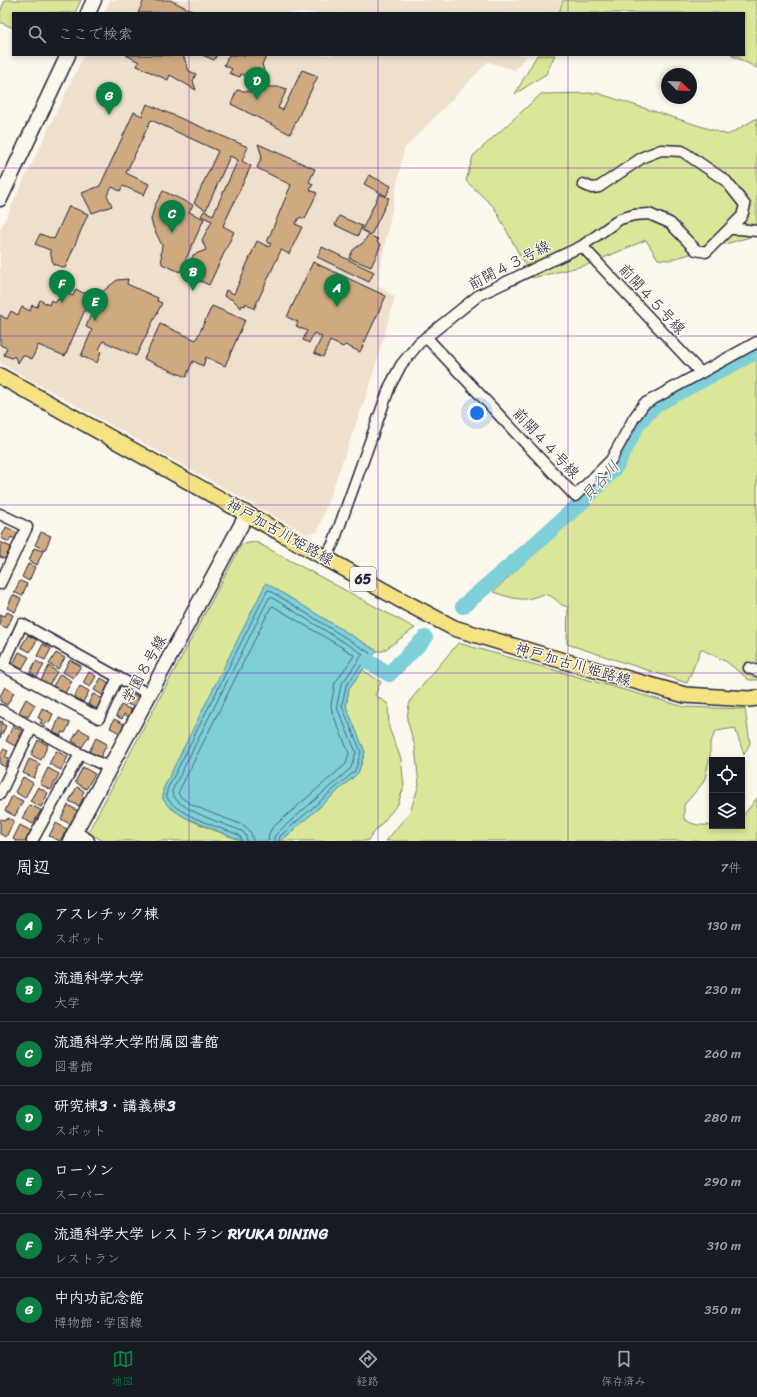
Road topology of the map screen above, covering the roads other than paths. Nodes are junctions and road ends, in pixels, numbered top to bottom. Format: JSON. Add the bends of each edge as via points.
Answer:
{"nodes":[{"id":1,"x":94,"y":0,"type":"edge"},
{"id":2,"x":88,"y":12,"type":"edge"},
{"id":3,"x":68,"y":56,"type":"edge"},
{"id":4,"x":583,"y":184,"type":"dead end"},
{"id":5,"x":0,"y":199,"type":"edge"},
{"id":6,"x":729,"y":229,"type":"junction"},
{"id":7,"x":757,"y":231,"type":"edge"},
{"id":8,"x":582,"y":246,"type":"junction"},
{"id":9,"x":426,"y":337,"type":"junction"},
{"id":10,"x":757,"y":342,"type":"edge"},
{"id":11,"x":701,"y":373,"type":"junction"},
{"id":12,"x":0,"y":376,"type":"edge"},
{"id":13,"x":0,"y":514,"type":"edge"},
{"id":14,"x":248,"y":514,"type":"junction"},
{"id":15,"x":326,"y":558,"type":"junction"},
{"id":16,"x":0,"y":584,"type":"edge"},
{"id":17,"x":118,"y":677,"type":"junction"},
{"id":18,"x":150,"y":695,"type":"junction"},
{"id":19,"x":757,"y":698,"type":"edge"},
{"id":20,"x":0,"y":710,"type":"edge"},
{"id":21,"x":32,"y":727,"type":"junction"},
{"id":22,"x":80,"y":754,"type":"junction"},
{"id":23,"x":110,"y":768,"type":"junction"},
{"id":24,"x":0,"y":794,"type":"edge"},
{"id":25,"x":72,"y":837,"type":"edge"},
{"id":26,"x":32,"y":841,"type":"edge"},
{"id":27,"x":87,"y":841,"type":"edge"}],
"edges":[{"from":1,"to":2,"type":"street"},
{"from":3,"to":5,"type":"street"},
{"from":4,"to":6,"type":"street","via":[[592,188],[599,186],[643,157],[661,150],[682,150],[726,181],[745,205],[742,216]]},
{"from":6,"to":7,"type":"street"},
{"from":6,"to":8,"type":"street","name":"前開４３号線","via":[[706,252],[696,250],[670,223],[649,214],[634,215],[620,219]]},
{"from":8,"to":9,"type":"street","name":"前開４３号線","via":[[479,295]]},
{"from":8,"to":11,"type":"street","name":"前開４５号線"},
{"from":9,"to":11,"type":"street","name":"前開４４号線","via":[[575,496],[611,460],[644,404]]},
{"from":9,"to":15,"type":"street","name":"前開４３号線","via":[[401,365],[390,386]]},
{"from":10,"to":11,"type":"street","name":"前開４４号線"},
{"from":12,"to":14,"type":"main road","name":"神戸加古川姫路線","number":"65"},
{"from":13,"to":16,"type":"street","via":[[27,527]]},
{"from":14,"to":15,"type":"main road","name":"神戸加古川姫路線","number":"65"},
{"from":14,"to":18,"type":"street","name":"学園８号線"},
{"from":15,"to":19,"type":"main road","name":"神戸加古川姫路線","number":"65","via":[[454,628],[685,695]]},
{"from":17,"to":17,"type":"street","via":[[22,624],[3,666],[99,718]]},
{"from":17,"to":18,"type":"street"},
{"from":18,"to":23,"type":"street","name":"学園８号線"},
{"from":20,"to":21,"type":"street"},
{"from":21,"to":22,"type":"street"},
{"from":21,"to":24,"type":"street"},
{"from":22,"to":23,"type":"street"},
{"from":22,"to":26,"type":"street"},
{"from":23,"to":25,"type":"street","name":"学園８号線"},
{"from":25,"to":27,"type":"street"}]}
